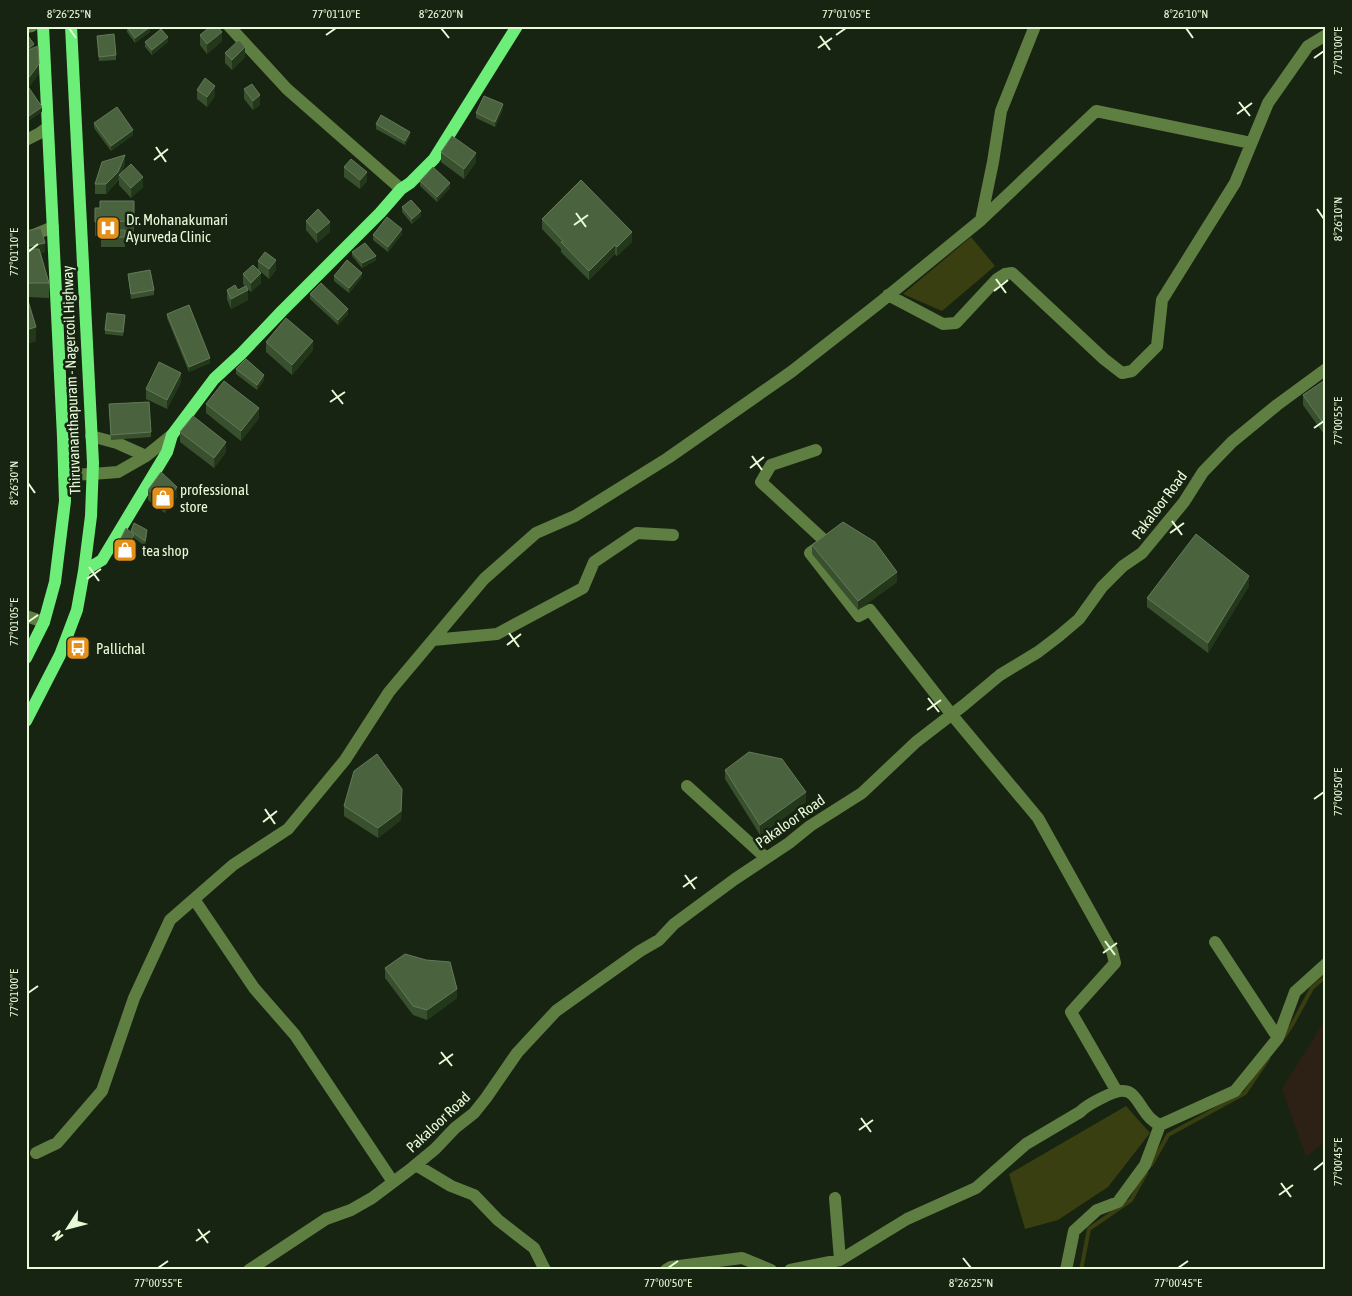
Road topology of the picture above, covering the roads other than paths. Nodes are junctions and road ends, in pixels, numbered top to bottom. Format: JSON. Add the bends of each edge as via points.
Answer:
{"nodes":[{"id":1,"x":32,"y":26,"type":"edge"},
{"id":2,"x":43,"y":26,"type":"edge"},
{"id":3,"x":71,"y":26,"type":"edge"},
{"id":4,"x":229,"y":26,"type":"edge"},
{"id":5,"x":518,"y":26,"type":"edge"},
{"id":6,"x":1035,"y":26,"type":"edge"},
{"id":7,"x":26,"y":27,"type":"edge"},
{"id":8,"x":1326,"y":35,"type":"edge"},
{"id":9,"x":47,"y":128,"type":"junction"},
{"id":10,"x":26,"y":140,"type":"edge"},
{"id":11,"x":1251,"y":144,"type":"junction"},
{"id":12,"x":401,"y":189,"type":"junction"},
{"id":13,"x":981,"y":220,"type":"junction"},
{"id":14,"x":53,"y":227,"type":"junction"},
{"id":15,"x":26,"y":238,"type":"edge"},
{"id":16,"x":888,"y":295,"type":"junction"},
{"id":17,"x":1326,"y":369,"type":"edge"},
{"id":18,"x":172,"y":435,"type":"junction"},
{"id":19,"x":91,"y":436,"type":"junction"},
{"id":20,"x":816,"y":450,"type":"dead end"},
{"id":21,"x":146,"y":456,"type":"junction"},
{"id":22,"x":64,"y":474,"type":"junction"},
{"id":23,"x":92,"y":474,"type":"junction"},
{"id":24,"x":673,"y":535,"type":"dead end"},
{"id":25,"x":84,"y":571,"type":"junction"},
{"id":26,"x":26,"y":616,"type":"edge"},
{"id":27,"x":44,"y":622,"type":"junction"},
{"id":28,"x":433,"y":640,"type":"junction"},
{"id":29,"x":26,"y":658,"type":"edge"},
{"id":30,"x":952,"y":715,"type":"junction"},
{"id":31,"x":26,"y":722,"type":"edge"},
{"id":32,"x":686,"y":786,"type":"dead end"},
{"id":33,"x":766,"y":858,"type":"junction"},
{"id":34,"x":194,"y":899,"type":"junction"},
{"id":35,"x":1215,"y":942,"type":"dead end"},
{"id":36,"x":1326,"y":964,"type":"edge"},
{"id":37,"x":1278,"y":1038,"type":"junction"},
{"id":38,"x":1117,"y":1090,"type":"junction"},
{"id":39,"x":1160,"y":1125,"type":"junction"},
{"id":40,"x":36,"y":1153,"type":"dead end"},
{"id":41,"x":416,"y":1165,"type":"junction"},
{"id":42,"x":393,"y":1182,"type":"junction"},
{"id":43,"x":835,"y":1198,"type":"dead end"},
{"id":44,"x":840,"y":1260,"type":"junction"},
{"id":45,"x":249,"y":1270,"type":"edge"},
{"id":46,"x":545,"y":1270,"type":"edge"},
{"id":47,"x":666,"y":1270,"type":"edge"},
{"id":48,"x":771,"y":1270,"type":"edge"},
{"id":49,"x":790,"y":1270,"type":"edge"},
{"id":50,"x":1066,"y":1270,"type":"edge"}],
"edges":[{"from":1,"to":7,"type":"street"},
{"from":2,"to":9,"type":"main road","name":"Thiruvananthapuram - Nagercoil Highway"},
{"from":3,"to":19,"type":"main road","name":"Thiruvananthapuram - Nagercoil Highway"},
{"from":4,"to":12,"type":"street","via":[[287,89]]},
{"from":5,"to":12,"type":"main road","via":[[434,158]]},
{"from":6,"to":13,"type":"street","via":[[1001,111]]},
{"from":8,"to":11,"type":"street","via":[[1308,46],[1268,103]]},
{"from":9,"to":10,"type":"street"},
{"from":9,"to":14,"type":"main road","name":"Thiruvananthapuram - Nagercoil Highway"},
{"from":11,"to":13,"type":"street","via":[[1096,111]]},
{"from":11,"to":16,"type":"street","via":[[1235,183],[1162,300],[1157,346],[1132,371],[1122,373],[1104,359],[1012,273],[997,279],[956,323],[943,324]]},
{"from":12,"to":18,"type":"main road","via":[[380,214],[214,379]]},
{"from":13,"to":16,"type":"street"},
{"from":14,"to":15,"type":"street"},
{"from":14,"to":22,"type":"main road","name":"Thiruvananthapuram - Nagercoil Highway"},
{"from":16,"to":28,"type":"street","via":[[791,372],[668,458],[575,516],[536,533],[484,579]]},
{"from":17,"to":30,"type":"street","name":"Pakaloor Road","via":[[1232,442],[1203,472],[1184,502],[1142,553],[1102,586],[1079,619]]},
{"from":18,"to":21,"type":"street"},
{"from":18,"to":25,"type":"main road","via":[[167,452],[102,560]]},
{"from":19,"to":21,"type":"street","via":[[117,442]]},
{"from":19,"to":23,"type":"main road","name":"Thiruvananthapuram - Nagercoil Highway"},
{"from":20,"to":30,"type":"street","via":[[771,465],[761,482],[826,542],[810,553],[859,616],[870,610]]},
{"from":21,"to":23,"type":"street","via":[[118,472]]},
{"from":22,"to":23,"type":"street"},
{"from":22,"to":27,"type":"main road","name":"Thiruvananthapuram - Nagercoil Highway","via":[[65,501],[55,582]]},
{"from":23,"to":25,"type":"main road","name":"Thiruvananthapuram - Nagercoil Highway"},
{"from":24,"to":28,"type":"street","via":[[637,533],[594,562],[583,588],[497,634]]},
{"from":25,"to":31,"type":"main road","name":"Thiruvananthapuram - Nagercoil Highway","via":[[77,610],[60,655]]},
{"from":26,"to":27,"type":"street"},
{"from":27,"to":29,"type":"main road","name":"Thiruvananthapuram - Nagercoil Highway"},
{"from":28,"to":34,"type":"street","via":[[389,692],[345,760],[288,829],[232,865]]},
{"from":30,"to":33,"type":"street","name":"Pakaloor Road","via":[[916,742],[862,793]]},
{"from":30,"to":38,"type":"street","via":[[1038,818],[1112,951],[1115,963],[1071,1012]]},
{"from":32,"to":33,"type":"street"},
{"from":33,"to":41,"type":"street","name":"Pakaloor Road","via":[[674,924],[659,940],[556,1011],[517,1052],[474,1113]]},
{"from":34,"to":40,"type":"street","via":[[170,920],[134,998],[102,1091],[57,1143]]},
{"from":34,"to":42,"type":"street","via":[[254,988],[295,1035]]},
{"from":35,"to":37,"type":"street"},
{"from":36,"to":37,"type":"street","via":[[1295,992]]},
{"from":37,"to":39,"type":"street","via":[[1235,1091]]},
{"from":38,"to":39,"type":"street","via":[[1126,1090],[1136,1097],[1151,1120]]},
{"from":38,"to":44,"type":"street","via":[[1026,1144],[976,1188],[907,1219]]},
{"from":39,"to":50,"type":"street","via":[[1145,1165],[1118,1202],[1097,1210],[1074,1231]]},
{"from":41,"to":42,"type":"street","name":"Pakaloor Road"},
{"from":41,"to":46,"type":"street","via":[[451,1186],[474,1195],[498,1220],[534,1248]]},
{"from":42,"to":45,"type":"street","name":"Pakaloor Road","via":[[351,1210],[326,1219]]},
{"from":43,"to":44,"type":"street"},
{"from":44,"to":49,"type":"street"},
{"from":47,"to":48,"type":"street","via":[[742,1258]]}]}
